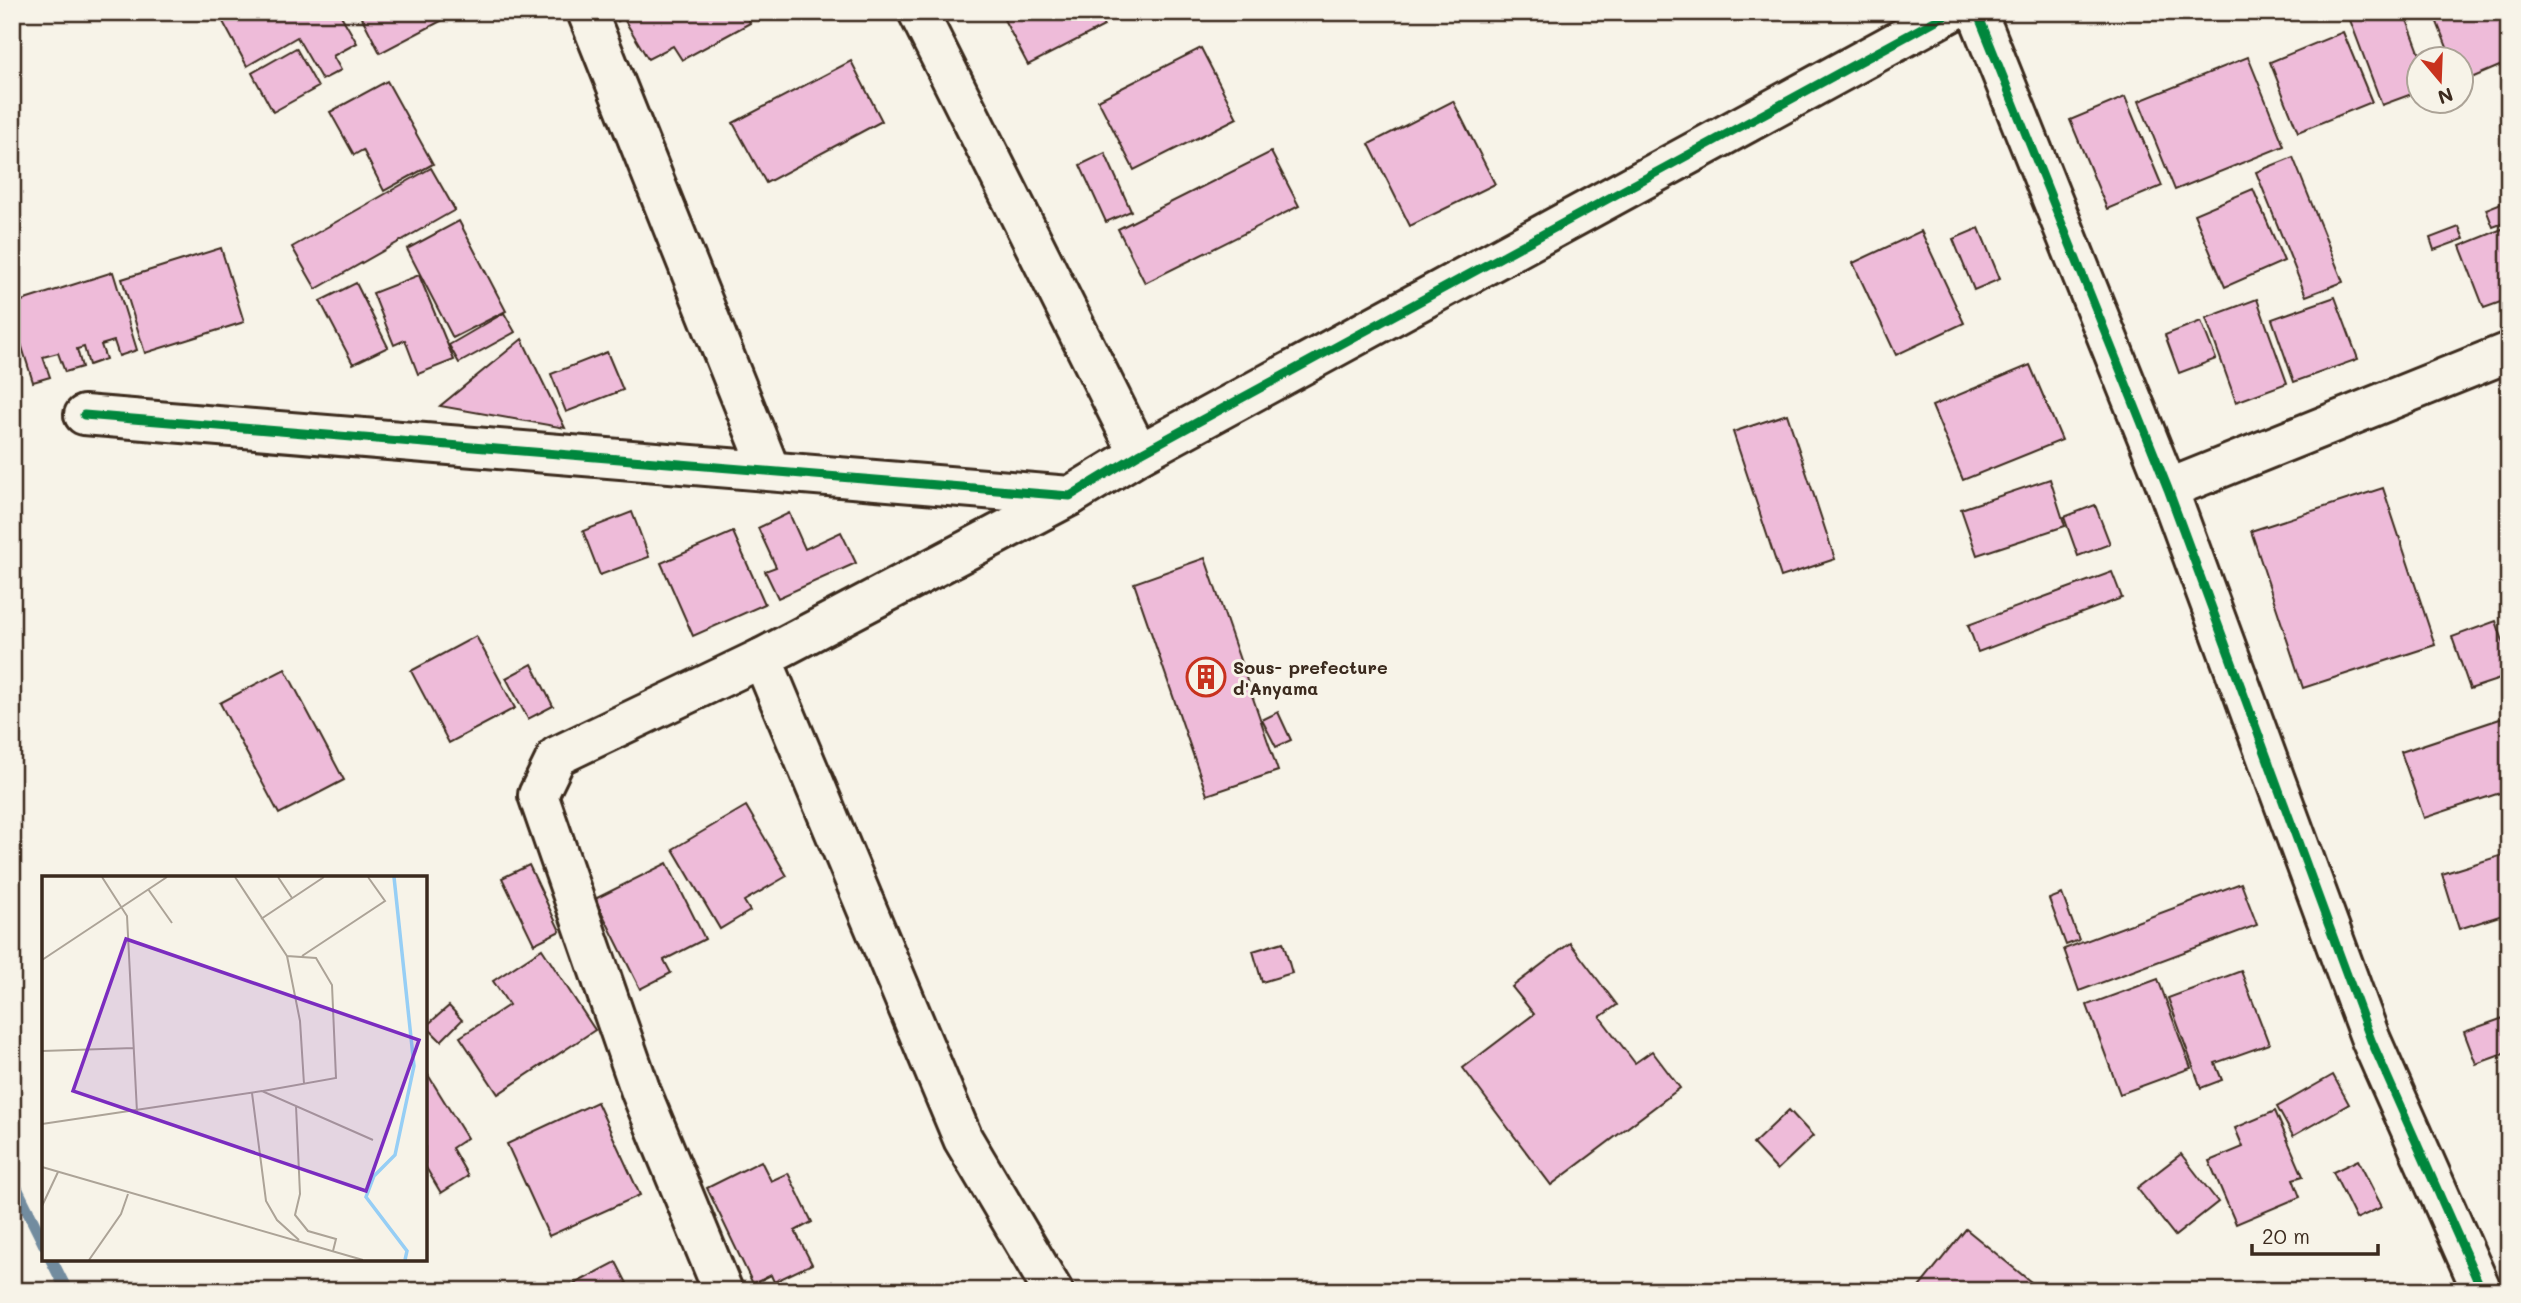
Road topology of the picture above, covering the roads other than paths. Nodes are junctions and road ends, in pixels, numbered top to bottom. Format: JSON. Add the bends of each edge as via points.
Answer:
{"nodes":[{"id":1,"x":587,"y":12,"type":"edge"},
{"id":2,"x":918,"y":12,"type":"edge"},
{"id":3,"x":1951,"y":12,"type":"edge"},
{"id":4,"x":1978,"y":12,"type":"edge"},
{"id":5,"x":2509,"y":352,"type":"edge"},
{"id":6,"x":84,"y":415,"type":"dead end"},
{"id":7,"x":1139,"y":454,"type":"junction"},
{"id":8,"x":770,"y":470,"type":"junction"},
{"id":9,"x":2168,"y":489,"type":"junction"},
{"id":10,"x":1070,"y":496,"type":"junction"},
{"id":11,"x":762,"y":658,"type":"junction"},
{"id":12,"x":723,"y":1291,"type":"edge"},
{"id":13,"x":1053,"y":1291,"type":"edge"},
{"id":14,"x":2482,"y":1291,"type":"edge"}],
"edges":[{"from":1,"to":8,"type":"street"},
{"from":2,"to":7,"type":"street"},
{"from":3,"to":7,"type":"street"},
{"from":4,"to":9,"type":"street"},
{"from":5,"to":9,"type":"street"},
{"from":6,"to":8,"type":"street"},
{"from":7,"to":10,"type":"street"},
{"from":8,"to":10,"type":"street"},
{"from":9,"to":14,"type":"street","via":[[2371,1040]]},
{"from":10,"to":11,"type":"street"},
{"from":11,"to":12,"type":"street","via":[[557,756],[538,795],[641,1092]]},
{"from":11,"to":13,"type":"street","via":[[963,1139]]}]}
